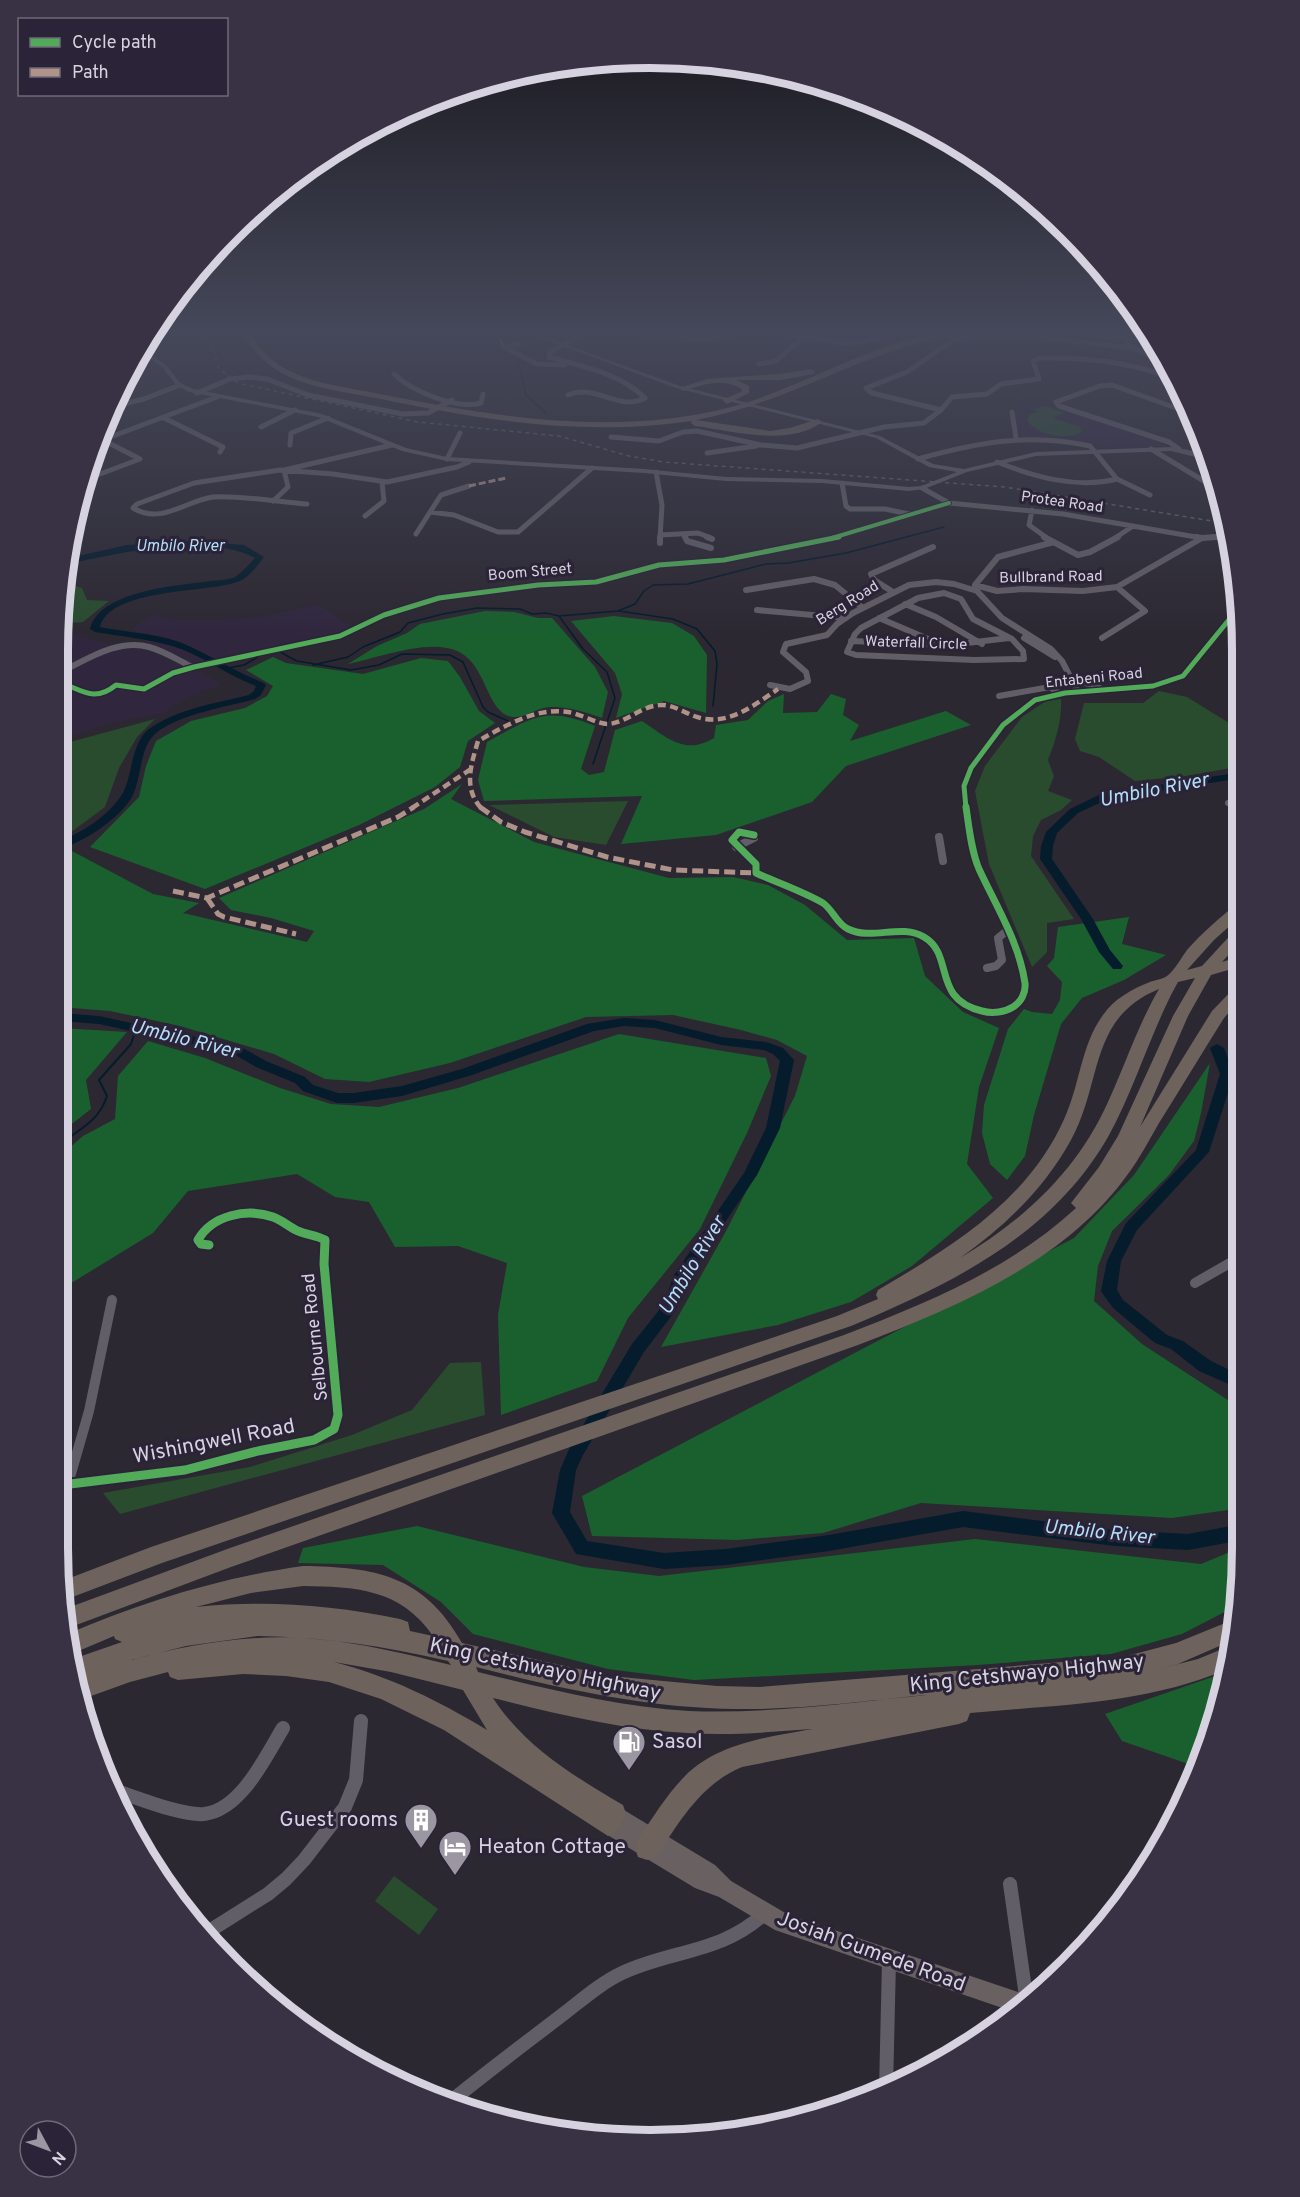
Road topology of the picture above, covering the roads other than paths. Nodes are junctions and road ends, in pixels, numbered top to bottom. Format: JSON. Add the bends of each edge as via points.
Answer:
{"nodes":[{"id":1,"x":124,"y":433,"type":"edge"},
{"id":2,"x":194,"y":433,"type":"edge"},
{"id":3,"x":292,"y":433,"type":"edge"},
{"id":4,"x":362,"y":433,"type":"edge"},
{"id":5,"x":460,"y":433,"type":"dead end"},
{"id":6,"x":682,"y":433,"type":"edge"},
{"id":7,"x":704,"y":433,"type":"edge"},
{"id":8,"x":755,"y":433,"type":"edge"},
{"id":9,"x":777,"y":433,"type":"edge"},
{"id":10,"x":864,"y":433,"type":"joint"},
{"id":11,"x":1015,"y":433,"type":"edge"},
{"id":12,"x":1140,"y":433,"type":"edge"},
{"id":13,"x":611,"y":437,"type":"dead end"},
{"id":14,"x":108,"y":438,"type":"edge"},
{"id":15,"x":1016,"y":438,"type":"junction"},
{"id":16,"x":106,"y":444,"type":"edge"},
{"id":17,"x":290,"y":445,"type":"dead end"},
{"id":18,"x":392,"y":445,"type":"junction"},
{"id":19,"x":761,"y":445,"type":"junction"},
{"id":20,"x":1151,"y":449,"type":"junction"},
{"id":21,"x":1179,"y":449,"type":"junction"},
{"id":22,"x":220,"y":452,"type":"dead end"},
{"id":23,"x":1094,"y":452,"type":"junction"},
{"id":24,"x":706,"y":453,"type":"dead end"},
{"id":25,"x":1199,"y":455,"type":"edge"},
{"id":26,"x":447,"y":459,"type":"junction"},
{"id":27,"x":918,"y":459,"type":"junction"},
{"id":28,"x":469,"y":462,"type":"junction"},
{"id":29,"x":997,"y":462,"type":"junction"},
{"id":30,"x":592,"y":468,"type":"junction"},
{"id":31,"x":284,"y":470,"type":"junction"},
{"id":32,"x":965,"y":471,"type":"junction"},
{"id":33,"x":656,"y":472,"type":"junction"},
{"id":34,"x":94,"y":476,"type":"edge"},
{"id":35,"x":1117,"y":479,"type":"junction"},
{"id":36,"x":382,"y":482,"type":"junction"},
{"id":37,"x":842,"y":483,"type":"junction"},
{"id":38,"x":1208,"y":484,"type":"edge"},
{"id":39,"x":469,"y":486,"type":"dead end"},
{"id":40,"x":922,"y":488,"type":"junction"},
{"id":41,"x":1150,"y":495,"type":"dead end"},
{"id":42,"x":273,"y":501,"type":"junction"},
{"id":43,"x":949,"y":503,"type":"junction"},
{"id":44,"x":307,"y":504,"type":"dead end"},
{"id":45,"x":1032,"y":510,"type":"junction"},
{"id":46,"x":430,"y":512,"type":"junction"},
{"id":47,"x":911,"y":514,"type":"junction"},
{"id":48,"x":366,"y":516,"type":"dead end"},
{"id":49,"x":1132,"y":526,"type":"junction"},
{"id":50,"x":416,"y":534,"type":"dead end"},
{"id":51,"x":683,"y":534,"type":"junction"},
{"id":52,"x":660,"y":535,"type":"junction"},
{"id":53,"x":1221,"y":536,"type":"edge"},
{"id":54,"x":1202,"y":538,"type":"junction"},
{"id":55,"x":712,"y":539,"type":"dead end"},
{"id":56,"x":1054,"y":542,"type":"junction"},
{"id":57,"x":660,"y":543,"type":"dead end"},
{"id":58,"x":711,"y":548,"type":"dead end"},
{"id":59,"x":933,"y":548,"type":"dead end"},
{"id":60,"x":1117,"y":587,"type":"junction"},
{"id":61,"x":746,"y":590,"type":"dead end"},
{"id":62,"x":893,"y":592,"type":"junction"},
{"id":63,"x":905,"y":604,"type":"junction"},
{"id":64,"x":863,"y":608,"type":"junction"},
{"id":65,"x":757,"y":610,"type":"dead end"},
{"id":66,"x":1231,"y":616,"type":"edge"},
{"id":67,"x":846,"y":618,"type":"junction"},
{"id":68,"x":879,"y":618,"type":"junction"},
{"id":69,"x":1038,"y":635,"type":"dead end"},
{"id":70,"x":1101,"y":638,"type":"dead end"},
{"id":71,"x":1011,"y":639,"type":"junction"},
{"id":72,"x":851,"y":641,"type":"junction"},
{"id":73,"x":887,"y":643,"type":"junction"},
{"id":74,"x":982,"y":644,"type":"junction"},
{"id":75,"x":941,"y":645,"type":"junction"},
{"id":76,"x":957,"y":645,"type":"junction"},
{"id":77,"x":887,"y":657,"type":"junction"},
{"id":78,"x":960,"y":660,"type":"junction"},
{"id":79,"x":1062,"y":661,"type":"junction"},
{"id":80,"x":192,"y":667,"type":"junction"},
{"id":81,"x":68,"y":668,"type":"edge"},
{"id":82,"x":1071,"y":679,"type":"junction"},
{"id":83,"x":770,"y":685,"type":"dead end"},
{"id":84,"x":68,"y":686,"type":"edge"},
{"id":85,"x":1111,"y":689,"type":"junction"},
{"id":86,"x":1078,"y":692,"type":"junction"},
{"id":87,"x":1063,"y":693,"type":"junction"},
{"id":88,"x":999,"y":696,"type":"dead end"},
{"id":89,"x":1232,"y":801,"type":"edge"},
{"id":90,"x":1228,"y":802,"type":"dead end"},
{"id":91,"x":754,"y":837,"type":"dead end"},
{"id":92,"x":939,"y":837,"type":"dead end"},
{"id":93,"x":943,"y":861,"type":"dead end"},
{"id":94,"x":1232,"y":916,"type":"edge"},
{"id":95,"x":1009,"y":929,"type":"junction"},
{"id":96,"x":1232,"y":942,"type":"edge"},
{"id":97,"x":1232,"y":964,"type":"edge"},
{"id":98,"x":986,"y":965,"type":"dead end"},
{"id":99,"x":1232,"y":999,"type":"edge"},
{"id":100,"x":209,"y":1245,"type":"dead end"},
{"id":101,"x":1232,"y":1262,"type":"edge"},
{"id":102,"x":981,"y":1283,"type":"junction"},
{"id":103,"x":1195,"y":1283,"type":"dead end"},
{"id":104,"x":112,"y":1300,"type":"dead end"},
{"id":105,"x":844,"y":1321,"type":"junction"},
{"id":106,"x":334,"y":1429,"type":"joint"},
{"id":107,"x":68,"y":1476,"type":"edge"},
{"id":108,"x":68,"y":1485,"type":"edge"},
{"id":109,"x":69,"y":1588,"type":"edge"},
{"id":110,"x":71,"y":1617,"type":"edge"},
{"id":111,"x":1226,"y":1632,"type":"edge"},
{"id":112,"x":75,"y":1642,"type":"edge"},
{"id":113,"x":76,"y":1647,"type":"edge"},
{"id":114,"x":1221,"y":1660,"type":"edge"},
{"id":115,"x":80,"y":1667,"type":"edge"},
{"id":116,"x":587,"y":1683,"type":"junction"},
{"id":117,"x":85,"y":1687,"type":"edge"},
{"id":118,"x":86,"y":1694,"type":"edge"},
{"id":119,"x":1006,"y":1699,"type":"junction"},
{"id":120,"x":361,"y":1721,"type":"dead end"},
{"id":121,"x":283,"y":1728,"type":"dead end"},
{"id":122,"x":122,"y":1793,"type":"edge"},
{"id":123,"x":611,"y":1819,"type":"junction"},
{"id":124,"x":650,"y":1843,"type":"junction"},
{"id":125,"x":1010,"y":1884,"type":"dead end"},
{"id":126,"x":764,"y":1914,"type":"junction"},
{"id":127,"x":211,"y":1930,"type":"edge"},
{"id":128,"x":889,"y":1961,"type":"junction"},
{"id":129,"x":1024,"y":1994,"type":"edge"},
{"id":130,"x":1015,"y":2001,"type":"edge"},
{"id":131,"x":886,"y":2079,"type":"edge"},
{"id":132,"x":457,"y":2097,"type":"edge"}],
"edges":[{"from":1,"to":14,"type":"street"},
{"from":2,"to":22,"type":"street","via":[[224,447]]},
{"from":3,"to":17,"type":"street"},
{"from":4,"to":18,"type":"main road"},
{"from":5,"to":26,"type":"street"},
{"from":6,"to":13,"type":"street","via":[[659,441]]},
{"from":7,"to":19,"type":"street"},
{"from":8,"to":9,"type":"highway"},
{"from":10,"to":19,"type":"street","via":[[797,448]]},
{"from":10,"to":27,"type":"main road","via":[[890,442]]},
{"from":11,"to":15,"type":"street"},
{"from":12,"to":21,"type":"street"},
{"from":15,"to":23,"type":"street","via":[[1090,446]]},
{"from":15,"to":27,"type":"street","via":[[977,442]]},
{"from":16,"to":34,"type":"street","via":[[140,459]]},
{"from":18,"to":26,"type":"main road"},
{"from":18,"to":31,"type":"street"},
{"from":19,"to":24,"type":"street"},
{"from":20,"to":21,"type":"main road"},
{"from":20,"to":23,"type":"main road"},
{"from":20,"to":38,"type":"street"},
{"from":21,"to":25,"type":"main road"},
{"from":23,"to":29,"type":"main road","via":[[1036,454]]},
{"from":23,"to":35,"type":"street"},
{"from":26,"to":28,"type":"main road"},
{"from":27,"to":32,"type":"main road","via":[[937,468]]},
{"from":28,"to":30,"type":"main road"},
{"from":28,"to":36,"type":"street"},
{"from":29,"to":32,"type":"main road"},
{"from":29,"to":35,"type":"street","via":[[1026,474],[1084,483],[1102,484]]},
{"from":30,"to":33,"type":"main road"},
{"from":30,"to":46,"type":"street","via":[[521,531],[498,532],[454,515]]},
{"from":31,"to":36,"type":"street"},
{"from":31,"to":42,"type":"street","via":[[288,487]]},
{"from":31,"to":42,"type":"street","via":[[194,483],[133,508],[157,514],[212,497]]},
{"from":32,"to":40,"type":"main road"},
{"from":33,"to":37,"type":"main road"},
{"from":33,"to":52,"type":"street","via":[[662,505]]},
{"from":35,"to":41,"type":"street"},
{"from":36,"to":48,"type":"street","via":[[384,501]]},
{"from":37,"to":40,"type":"main road"},
{"from":37,"to":47,"type":"street","via":[[850,509]]},
{"from":39,"to":46,"type":"street","via":[[443,493]]},
{"from":40,"to":43,"type":"street","name":"Protea Road"},
{"from":42,"to":44,"type":"street"},
{"from":43,"to":45,"type":"street","name":"Protea Road"},
{"from":43,"to":47,"type":"street","name":"Boom Street"},
{"from":45,"to":49,"type":"street","name":"Protea Road"},
{"from":45,"to":56,"type":"street","via":[[1029,525]]},
{"from":46,"to":50,"type":"street"},
{"from":47,"to":80,"type":"street","name":"Boom Street","via":[[844,536],[724,560],[659,565],[596,582],[527,586],[439,598],[384,615],[340,636]]},
{"from":49,"to":54,"type":"street","name":"Protea Road"},
{"from":49,"to":56,"type":"street","via":[[1084,554],[1074,554]]},
{"from":51,"to":52,"type":"street"},
{"from":51,"to":55,"type":"street","via":[[701,533]]},
{"from":51,"to":58,"type":"street","via":[[687,541]]},
{"from":52,"to":57,"type":"street"},
{"from":53,"to":54,"type":"street","name":"Bullbrand Road"},
{"from":54,"to":60,"type":"street","name":"Bullbrand Road"},
{"from":56,"to":60,"type":"street","name":"Bullbrand Road","via":[[995,558],[975,585],[998,591]]},
{"from":59,"to":62,"type":"street","via":[[871,574]]},
{"from":60,"to":70,"type":"street","via":[[1145,611]]},
{"from":61,"to":64,"type":"street","via":[[814,579],[835,585]]},
{"from":62,"to":64,"type":"street","name":"Berg Road"},
{"from":62,"to":79,"type":"street","name":"Berg Road","via":[[925,582],[969,588],[983,595],[1002,618],[1046,644]]},
{"from":63,"to":68,"type":"street","name":"Waterfall Circle"},
{"from":63,"to":71,"type":"street","name":"Waterfall Circle","via":[[930,595],[954,595],[963,600],[974,620]]},
{"from":63,"to":74,"type":"street"},
{"from":64,"to":67,"type":"street","name":"Berg Road"},
{"from":65,"to":67,"type":"street"},
{"from":66,"to":85,"type":"street","name":"Entabeni Road","via":[[1183,676],[1153,686]]},
{"from":67,"to":83,"type":"street","name":"Berg Road","via":[[827,635],[783,646],[785,655],[806,672],[809,678],[804,686],[778,689]]},
{"from":68,"to":72,"type":"street","name":"Waterfall Circle","via":[[857,631]]},
{"from":68,"to":75,"type":"street"},
{"from":69,"to":79,"type":"street","via":[[1052,642]]},
{"from":71,"to":74,"type":"street"},
{"from":71,"to":78,"type":"street","name":"Waterfall Circle","via":[[1024,653],[1022,660]]},
{"from":71,"to":79,"type":"street","via":[[1026,637]]},
{"from":72,"to":73,"type":"street"},
{"from":72,"to":77,"type":"street","name":"Waterfall Circle","via":[[849,653]]},
{"from":73,"to":75,"type":"street"},
{"from":73,"to":77,"type":"street"},
{"from":74,"to":76,"type":"street"},
{"from":75,"to":76,"type":"street"},
{"from":76,"to":78,"type":"street"},
{"from":77,"to":78,"type":"street","name":"Waterfall Circle"},
{"from":79,"to":82,"type":"street"},
{"from":80,"to":81,"type":"street","via":[[135,645],[107,650]]},
{"from":80,"to":84,"type":"street","name":"Boom Street","via":[[173,672],[144,689],[119,685],[97,696]]},
{"from":82,"to":85,"type":"street"},
{"from":82,"to":86,"type":"street"},
{"from":82,"to":87,"type":"street"},
{"from":85,"to":86,"type":"street","name":"Entabeni Road"},
{"from":86,"to":87,"type":"street","name":"Entabeni Road"},
{"from":87,"to":88,"type":"street","via":[[1050,687]]},
{"from":87,"to":95,"type":"street","name":"Entabeni Road","via":[[1035,700],[1015,713],[971,768],[964,786],[976,861]]},
{"from":89,"to":90,"type":"street"},
{"from":91,"to":95,"type":"street","name":"Entabeni Road","via":[[745,832],[736,834],[732,840],[756,864],[756,873],[822,903],[849,929],[872,934],[908,930],[926,937],[937,950],[944,984],[970,1007],[993,1012],[1015,1006],[1025,992]]},
{"from":92,"to":93,"type":"street"},
{"from":94,"to":105,"type":"highway","via":[[1180,968],[1149,1023],[1099,1137],[1074,1175],[1052,1199],[1015,1231],[963,1266],[910,1294]]},
{"from":95,"to":98,"type":"street","via":[[996,940],[1000,957]]},
{"from":96,"to":102,"type":"highway","via":[[1205,970],[1190,995],[1140,1110],[1112,1163],[1058,1225]]},
{"from":97,"to":105,"type":"highway","via":[[1151,987],[1121,1004],[1102,1025],[1093,1046],[1082,1095],[1067,1131],[1028,1189],[1005,1215],[955,1255]]},
{"from":99,"to":102,"type":"highway","via":[[1218,1015],[1107,1190],[1054,1240]]},
{"from":100,"to":106,"type":"street","name":"Selbourne Road","via":[[198,1240],[206,1228],[225,1218],[250,1214],[271,1216],[324,1240],[338,1414]]},
{"from":101,"to":103,"type":"street"},
{"from":102,"to":110,"type":"highway","via":[[902,1321]]},
{"from":104,"to":107,"type":"street","via":[[89,1412]]},
{"from":105,"to":109,"type":"highway","via":[[159,1554]]},
{"from":106,"to":108,"type":"street","name":"Wishingwell Road","via":[[320,1439],[193,1468]]},
{"from":111,"to":116,"type":"highway","name":"King Cetshwayo Highway","via":[[1178,1653],[1123,1668],[818,1694],[708,1699]]},
{"from":112,"to":123,"type":"highway","via":[[154,1610],[273,1580],[348,1575],[389,1585],[411,1597],[438,1624],[502,1731]]},
{"from":113,"to":116,"type":"highway","via":[[126,1631],[191,1617],[258,1611],[303,1614],[378,1623]]},
{"from":114,"to":119,"type":"highway","name":"King Cetshwayo Highway","via":[[1152,1683]]},
{"from":115,"to":116,"type":"highway","name":"King Cetshwayo Highway","via":[[173,1638],[217,1630],[296,1626],[371,1634]]},
{"from":117,"to":119,"type":"highway","name":"King Cetshwayo Highway","via":[[174,1659],[240,1650],[297,1648],[379,1659],[592,1711],[688,1722],[780,1720]]},
{"from":118,"to":123,"type":"highway","via":[[142,1676],[215,1665],[276,1664],[350,1676],[429,1709]]},
{"from":119,"to":124,"type":"highway","via":[[959,1713],[744,1753],[704,1774],[678,1800]]},
{"from":120,"to":127,"type":"street","via":[[356,1780],[345,1807],[286,1879]]},
{"from":121,"to":122,"type":"street","via":[[245,1786],[215,1812],[197,1814]]},
{"from":123,"to":124,"type":"main road","name":"Josiah Gumede Road"},
{"from":124,"to":126,"type":"main road","name":"Josiah Gumede Road","via":[[702,1881],[724,1888]]},
{"from":125,"to":129,"type":"street"},
{"from":126,"to":128,"type":"main road","name":"Josiah Gumede Road"},
{"from":126,"to":132,"type":"street","via":[[749,1929],[733,1937],[635,1967],[606,1982]]},
{"from":128,"to":130,"type":"main road","name":"Josiah Gumede Road"},
{"from":128,"to":131,"type":"street"}]}
